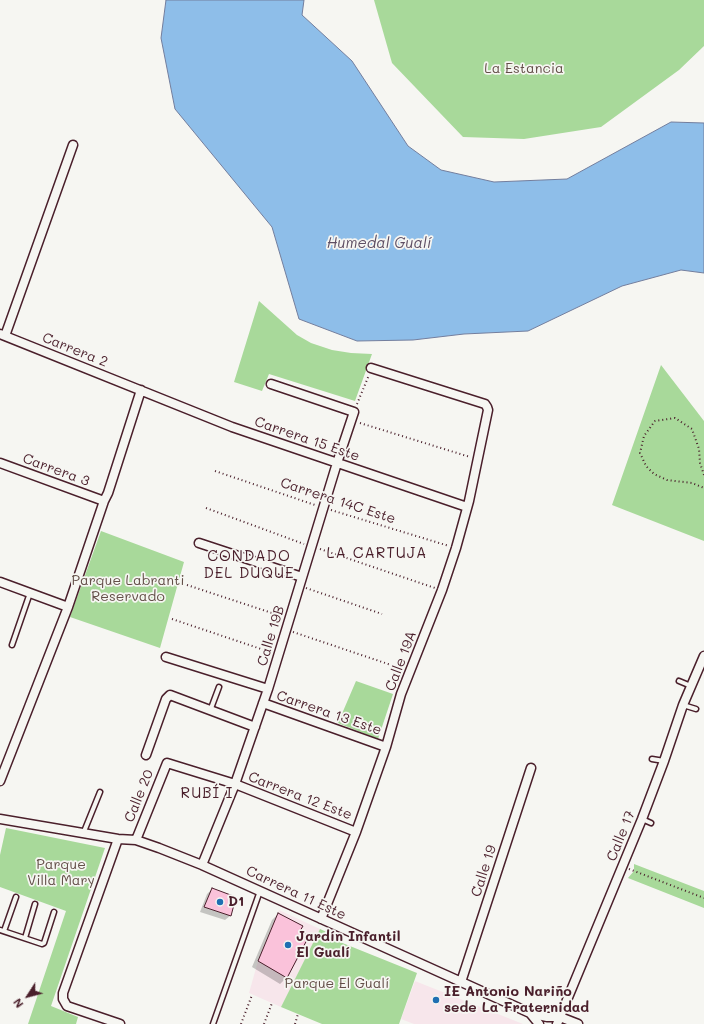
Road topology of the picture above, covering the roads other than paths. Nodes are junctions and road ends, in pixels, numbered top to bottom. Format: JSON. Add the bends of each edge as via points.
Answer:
{"nodes":[{"id":1,"x":73,"y":145,"type":"dead end"},
{"id":2,"x":2,"y":335,"type":"edge"},
{"id":3,"x":371,"y":368,"type":"road end"},
{"id":4,"x":271,"y":384,"type":"dead end"},
{"id":5,"x":141,"y":390,"type":"junction"},
{"id":6,"x":337,"y":462,"type":"junction"},
{"id":7,"x":0,"y":463,"type":"edge"},
{"id":8,"x":104,"y":501,"type":"junction"},
{"id":9,"x":467,"y":507,"type":"junction"},
{"id":10,"x":199,"y":543,"type":"dead end"},
{"id":11,"x":302,"y":577,"type":"junction"},
{"id":12,"x":0,"y":582,"type":"edge"},
{"id":13,"x":30,"y":593,"type":"junction"},
{"id":14,"x":68,"y":607,"type":"junction"},
{"id":15,"x":12,"y":645,"type":"dead end"},
{"id":16,"x":704,"y":656,"type":"edge"},
{"id":17,"x":166,"y":657,"type":"dead end"},
{"id":18,"x":679,"y":681,"type":"dead end"},
{"id":19,"x":691,"y":686,"type":"junction"},
{"id":20,"x":218,"y":687,"type":"dead end"},
{"id":21,"x":268,"y":690,"type":"junction"},
{"id":22,"x":263,"y":703,"type":"junction"},
{"id":23,"x":684,"y":705,"type":"junction"},
{"id":24,"x":696,"y":709,"type":"dead end"},
{"id":25,"x":210,"y":711,"type":"junction"},
{"id":26,"x":255,"y":727,"type":"junction"},
{"id":27,"x":386,"y":747,"type":"junction"},
{"id":28,"x":146,"y":755,"type":"dead end"},
{"id":29,"x":652,"y":759,"type":"dead end"},
{"id":30,"x":664,"y":761,"type":"junction"},
{"id":31,"x":167,"y":763,"type":"joint"},
{"id":32,"x":531,"y":768,"type":"dead end"},
{"id":33,"x":0,"y":781,"type":"edge"},
{"id":34,"x":235,"y":784,"type":"junction"},
{"id":35,"x":100,"y":792,"type":"dead end"},
{"id":36,"x":0,"y":819,"type":"edge"},
{"id":37,"x":642,"y":820,"type":"junction"},
{"id":38,"x":651,"y":823,"type":"dead end"},
{"id":39,"x":356,"y":832,"type":"junction"},
{"id":40,"x":84,"y":834,"type":"junction"},
{"id":41,"x":118,"y":840,"type":"junction"},
{"id":42,"x":136,"y":840,"type":"junction"},
{"id":43,"x":202,"y":864,"type":"junction"},
{"id":44,"x":260,"y":891,"type":"junction"},
{"id":45,"x":16,"y":897,"type":"dead end"},
{"id":46,"x":36,"y":904,"type":"dead end"},
{"id":47,"x":54,"y":912,"type":"dead end"},
{"id":48,"x":321,"y":919,"type":"junction"},
{"id":49,"x":2,"y":930,"type":"edge"},
{"id":50,"x":25,"y":938,"type":"junction"},
{"id":51,"x":461,"y":982,"type":"junction"},
{"id":52,"x":530,"y":1013,"type":"junction"},
{"id":53,"x":559,"y":1020,"type":"edge"},
{"id":54,"x":120,"y":1024,"type":"edge"},
{"id":55,"x":213,"y":1024,"type":"edge"},
{"id":56,"x":539,"y":1024,"type":"edge"},
{"id":57,"x":578,"y":1024,"type":"edge"}],
"edges":[{"from":1,"to":2,"type":"street"},
{"from":2,"to":5,"type":"street","name":"Carrera 2"},
{"from":3,"to":9,"type":"street","name":"Calle 19A","via":[[488,407]]},
{"from":4,"to":6,"type":"street","name":"Calle 19B","via":[[354,412]]},
{"from":5,"to":6,"type":"street","name":"Carrera 15 Este","via":[[232,427]]},
{"from":5,"to":8,"type":"street","via":[[111,494]]},
{"from":6,"to":9,"type":"street","name":"Carrera 15 Este"},
{"from":6,"to":11,"type":"street","name":"Calle 19B"},
{"from":7,"to":8,"type":"street","name":"Carrera 3"},
{"from":8,"to":14,"type":"street"},
{"from":9,"to":27,"type":"street","name":"Calle 19A","via":[[442,590],[401,694]]},
{"from":10,"to":11,"type":"street"},
{"from":11,"to":21,"type":"street","name":"Calle 19B"},
{"from":12,"to":13,"type":"street"},
{"from":13,"to":14,"type":"street"},
{"from":13,"to":15,"type":"lane"},
{"from":14,"to":33,"type":"street","via":[[58,640]]},
{"from":16,"to":19,"type":"street","name":"Calle 17"},
{"from":17,"to":21,"type":"street","name":"Carrera 13 Este"},
{"from":18,"to":19,"type":"lane"},
{"from":19,"to":23,"type":"street","name":"Calle 17"},
{"from":20,"to":25,"type":"lane"},
{"from":21,"to":22,"type":"street","name":"Calle 19B"},
{"from":22,"to":26,"type":"street","name":"Calle 19B"},
{"from":22,"to":27,"type":"street","name":"Carrera 13 Este"},
{"from":23,"to":24,"type":"lane"},
{"from":23,"to":30,"type":"street","name":"Calle 17"},
{"from":25,"to":26,"type":"street"},
{"from":25,"to":28,"type":"street","via":[[170,695]]},
{"from":26,"to":34,"type":"street","name":"Calle 19B"},
{"from":27,"to":39,"type":"street","name":"Calle 19A"},
{"from":29,"to":30,"type":"lane"},
{"from":30,"to":37,"type":"street","name":"Calle 17"},
{"from":31,"to":34,"type":"street","name":"Carrera 12 Este"},
{"from":31,"to":42,"type":"street","name":"Calle 20"},
{"from":32,"to":51,"type":"street","name":"Calle 19"},
{"from":34,"to":39,"type":"street","name":"Carrera 12 Este"},
{"from":34,"to":43,"type":"street","name":"Calle 19B"},
{"from":35,"to":40,"type":"lane"},
{"from":36,"to":40,"type":"street","name":"Carrera 11 Este"},
{"from":37,"to":38,"type":"lane"},
{"from":37,"to":53,"type":"street","name":"Calle 17"},
{"from":39,"to":48,"type":"street","name":"Calle 19A"},
{"from":40,"to":41,"type":"street","name":"Carrera 11 Este"},
{"from":41,"to":42,"type":"street","name":"Carrera 11 Este"},
{"from":41,"to":54,"type":"street","via":[[63,999],[67,1006]]},
{"from":42,"to":43,"type":"street","name":"Carrera 11 Este"},
{"from":43,"to":44,"type":"street","name":"Carrera 11 Este"},
{"from":44,"to":48,"type":"street","name":"Carrera 11 Este"},
{"from":44,"to":55,"type":"lane"},
{"from":45,"to":49,"type":"lane"},
{"from":46,"to":50,"type":"lane"},
{"from":47,"to":50,"type":"lane","via":[[44,943]]},
{"from":48,"to":51,"type":"street","name":"Carrera 11 Este"},
{"from":49,"to":50,"type":"lane"},
{"from":51,"to":52,"type":"street","name":"Carrera 11 Este"},
{"from":52,"to":53,"type":"street","name":"Carrera 11 Este"},
{"from":52,"to":56,"type":"street"},
{"from":53,"to":57,"type":"street","name":"Carrera 11 Este"}]}
